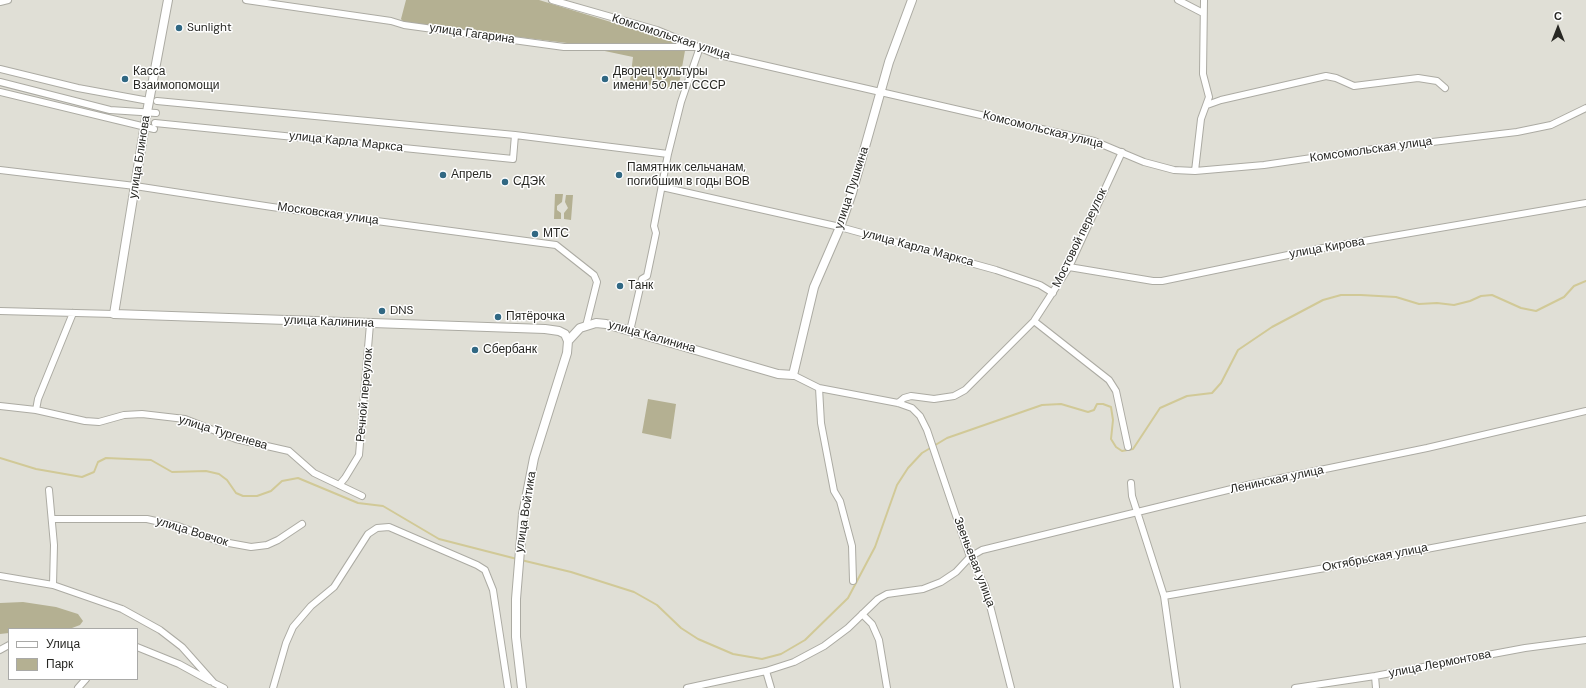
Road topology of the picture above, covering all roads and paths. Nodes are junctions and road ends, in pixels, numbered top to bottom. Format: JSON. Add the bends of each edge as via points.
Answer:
{"nodes":[{"id":1,"x":8,"y":0,"type":"edge"},
{"id":2,"x":168,"y":0,"type":"edge"},
{"id":3,"x":246,"y":0,"type":"edge"},
{"id":4,"x":552,"y":0,"type":"edge"},
{"id":5,"x":912,"y":0,"type":"edge"},
{"id":6,"x":1178,"y":0,"type":"edge"},
{"id":7,"x":1204,"y":0,"type":"edge"},
{"id":8,"x":0,"y":2,"type":"edge"},
{"id":9,"x":1203,"y":13,"type":"junction"},
{"id":10,"x":700,"y":47,"type":"junction"},
{"id":11,"x":0,"y":69,"type":"edge"},
{"id":12,"x":0,"y":82,"type":"edge"},
{"id":13,"x":1445,"y":88,"type":"dead end"},
{"id":14,"x":881,"y":91,"type":"junction"},
{"id":15,"x":0,"y":92,"type":"edge"},
{"id":16,"x":153,"y":101,"type":"junction"},
{"id":17,"x":1207,"y":105,"type":"junction"},
{"id":18,"x":1586,"y":108,"type":"edge"},
{"id":19,"x":152,"y":113,"type":"junction"},
{"id":20,"x":145,"y":127,"type":"junction"},
{"id":21,"x":515,"y":135,"type":"junction"},
{"id":22,"x":1122,"y":152,"type":"junction"},
{"id":23,"x":668,"y":154,"type":"junction"},
{"id":24,"x":0,"y":170,"type":"edge"},
{"id":25,"x":1195,"y":171,"type":"junction"},
{"id":26,"x":135,"y":186,"type":"junction"},
{"id":27,"x":662,"y":187,"type":"junction"},
{"id":28,"x":1586,"y":203,"type":"edge"},
{"id":29,"x":840,"y":227,"type":"junction"},
{"id":30,"x":1069,"y":267,"type":"junction"},
{"id":31,"x":1053,"y":293,"type":"junction"},
{"id":32,"x":0,"y":311,"type":"edge"},
{"id":33,"x":73,"y":313,"type":"junction"},
{"id":34,"x":114,"y":314,"type":"junction"},
{"id":35,"x":1034,"y":321,"type":"junction"},
{"id":36,"x":370,"y":324,"type":"junction"},
{"id":37,"x":586,"y":326,"type":"junction"},
{"id":38,"x":630,"y":331,"type":"junction"},
{"id":39,"x":568,"y":340,"type":"junction"},
{"id":40,"x":793,"y":375,"type":"junction"},
{"id":41,"x":819,"y":388,"type":"junction"},
{"id":42,"x":898,"y":403,"type":"junction"},
{"id":43,"x":0,"y":406,"type":"edge"},
{"id":44,"x":36,"y":410,"type":"junction"},
{"id":45,"x":1586,"y":411,"type":"edge"},
{"id":46,"x":930,"y":437,"type":"joint"},
{"id":47,"x":1128,"y":447,"type":"dead end"},
{"id":48,"x":1131,"y":483,"type":"dead end"},
{"id":49,"x":339,"y":485,"type":"junction"},
{"id":50,"x":49,"y":490,"type":"dead end"},
{"id":51,"x":362,"y":496,"type":"dead end"},
{"id":52,"x":1138,"y":513,"type":"junction"},
{"id":53,"x":52,"y":519,"type":"junction"},
{"id":54,"x":1586,"y":519,"type":"edge"},
{"id":55,"x":302,"y":524,"type":"dead end"},
{"id":56,"x":970,"y":557,"type":"junction"},
{"id":57,"x":0,"y":576,"type":"edge"},
{"id":58,"x":853,"y":581,"type":"dead end"},
{"id":59,"x":53,"y":585,"type":"junction"},
{"id":60,"x":1164,"y":596,"type":"junction"},
{"id":61,"x":862,"y":614,"type":"junction"},
{"id":62,"x":1586,"y":640,"type":"edge"},
{"id":63,"x":138,"y":648,"type":"edge"},
{"id":64,"x":766,"y":671,"type":"junction"},
{"id":65,"x":1375,"y":676,"type":"junction"},
{"id":66,"x":85,"y":680,"type":"edge"},
{"id":67,"x":214,"y":683,"type":"junction"},
{"id":68,"x":78,"y":688,"type":"edge"},
{"id":69,"x":224,"y":688,"type":"edge"},
{"id":70,"x":273,"y":688,"type":"edge"},
{"id":71,"x":508,"y":688,"type":"edge"},
{"id":72,"x":522,"y":688,"type":"edge"},
{"id":73,"x":687,"y":688,"type":"edge"},
{"id":74,"x":771,"y":688,"type":"edge"},
{"id":75,"x":887,"y":688,"type":"edge"},
{"id":76,"x":1011,"y":688,"type":"edge"},
{"id":77,"x":1177,"y":688,"type":"edge"},
{"id":78,"x":1295,"y":688,"type":"edge"},
{"id":79,"x":1376,"y":688,"type":"edge"}],
"edges":[{"from":1,"to":8,"type":"street"},
{"from":2,"to":16,"type":"main road","name":"улица Блинова"},
{"from":3,"to":10,"type":"street","name":"улица Гагарина","via":[[564,46]]},
{"from":4,"to":10,"type":"street","name":"Комсомольская улица","via":[[657,30]]},
{"from":5,"to":14,"type":"main road","name":"улица Пушкина"},
{"from":6,"to":9,"type":"street"},
{"from":7,"to":9,"type":"street"},
{"from":9,"to":17,"type":"street","via":[[1203,74],[1209,97]]},
{"from":10,"to":14,"type":"street","name":"Комсомольская улица","via":[[728,57]]},
{"from":10,"to":23,"type":"street","via":[[681,102]]},
{"from":11,"to":16,"type":"street","name":"улица Карла Маркса","via":[[78,88]]},
{"from":12,"to":19,"type":"street","via":[[110,110]]},
{"from":13,"to":17,"type":"street","via":[[1437,81],[1418,78],[1354,86],[1326,76]]},
{"from":14,"to":22,"type":"street","name":"Комсомольская улица","via":[[1094,140]]},
{"from":14,"to":29,"type":"main road","name":"улица Пушкина","via":[[863,159]]},
{"from":15,"to":20,"type":"street","name":"улица Карла Маркса"},
{"from":16,"to":19,"type":"main road","name":"улица Блинова"},
{"from":16,"to":21,"type":"street","name":"улица Карла Маркса"},
{"from":17,"to":25,"type":"street","via":[[1201,119]]},
{"from":18,"to":25,"type":"street","name":"Комсомольская улица","via":[[1551,125],[1517,132],[1264,165]]},
{"from":19,"to":20,"type":"main road","name":"улица Блинова"},
{"from":20,"to":21,"type":"street","name":"улица Карла Маркса","via":[[513,159]]},
{"from":20,"to":26,"type":"main road","name":"улица Блинова"},
{"from":21,"to":23,"type":"street","name":"улица Карла Маркса"},
{"from":22,"to":25,"type":"street","name":"Комсомольская улица","via":[[1144,162],[1174,170]]},
{"from":22,"to":30,"type":"street","name":"Мостовой переулок"},
{"from":23,"to":27,"type":"street"},
{"from":24,"to":26,"type":"street","name":"Московская улица"},
{"from":26,"to":34,"type":"main road","name":"улица Блинова"},
{"from":26,"to":37,"type":"street","name":"Московская улица","via":[[556,245],[562,247],[594,275],[597,282]]},
{"from":27,"to":29,"type":"street","name":"улица Карла Маркса"},
{"from":27,"to":38,"type":"street","via":[[647,276],[642,279]]},
{"from":28,"to":30,"type":"street","name":"улица Кирова","via":[[1317,249],[1162,281]]},
{"from":29,"to":31,"type":"street","name":"улица Карла Маркса","via":[[996,270]]},
{"from":29,"to":40,"type":"main road","name":"улица Пушкина","via":[[814,287]]},
{"from":30,"to":31,"type":"street","name":"Мостовой переулок"},
{"from":31,"to":35,"type":"street","name":"Мостовой переулок"},
{"from":32,"to":33,"type":"street","name":"улица Калинина"},
{"from":33,"to":34,"type":"street","name":"улица Калинина"},
{"from":33,"to":44,"type":"street","via":[[38,399]]},
{"from":34,"to":36,"type":"main road","name":"улица Калинина"},
{"from":35,"to":42,"type":"street","name":"Мостовой переулок","via":[[959,393],[942,399],[910,396]]},
{"from":35,"to":47,"type":"street","via":[[1109,380],[1116,391]]},
{"from":36,"to":39,"type":"main road","name":"улица Калинина","via":[[545,329],[559,331],[565,334]]},
{"from":36,"to":49,"type":"street","name":"Речной переулок","via":[[359,455]]},
{"from":37,"to":38,"type":"main road","name":"улица Калинина","via":[[596,322]]},
{"from":37,"to":39,"type":"main road","via":[[574,332]]},
{"from":38,"to":40,"type":"main road","name":"улица Калинина","via":[[778,374]]},
{"from":39,"to":72,"type":"main road","name":"улица Войтика","via":[[567,353],[534,458],[523,514],[516,587],[516,636]]},
{"from":40,"to":41,"type":"street","name":"улица Калинина"},
{"from":41,"to":42,"type":"street","name":"улица Калинина"},
{"from":41,"to":58,"type":"street","via":[[821,423],[834,491],[840,501],[852,546]]},
{"from":42,"to":46,"type":"street","name":"улица Калинина","via":[[912,408],[920,416]]},
{"from":43,"to":44,"type":"street","name":"улица Тургенева"},
{"from":44,"to":49,"type":"street","name":"улица Тургенева","via":[[99,422],[124,415],[142,414],[185,419],[236,439],[289,451],[314,473]]},
{"from":45,"to":52,"type":"street","name":"Ленинская улица","via":[[1427,448],[1252,484]]},
{"from":46,"to":56,"type":"street","name":"Звеньевая улица"},
{"from":48,"to":52,"type":"street"},
{"from":49,"to":51,"type":"street","name":"улица Тургенева"},
{"from":50,"to":53,"type":"street"},
{"from":52,"to":56,"type":"street","name":"Ленинская улица","via":[[998,545]]},
{"from":52,"to":60,"type":"street"},
{"from":53,"to":55,"type":"street","name":"улица Вовчок","via":[[147,519],[178,526],[240,547],[267,545]]},
{"from":53,"to":59,"type":"street"},
{"from":54,"to":60,"type":"street","name":"Октябрьская улица"},
{"from":56,"to":61,"type":"street","via":[[956,572],[941,582],[924,589],[888,594],[878,599]]},
{"from":56,"to":76,"type":"street","name":"Звеньевая улица","via":[[989,598]]},
{"from":57,"to":59,"type":"street"},
{"from":59,"to":67,"type":"street","via":[[122,609],[160,630],[182,647]]},
{"from":60,"to":77,"type":"street"},
{"from":61,"to":64,"type":"street","via":[[824,646],[794,662]]},
{"from":61,"to":75,"type":"street","via":[[872,624],[879,640]]},
{"from":62,"to":65,"type":"street","name":"улица Лермонтова","via":[[1525,648]]},
{"from":63,"to":67,"type":"street","via":[[179,664]]},
{"from":64,"to":73,"type":"street"},
{"from":64,"to":74,"type":"street"},
{"from":65,"to":78,"type":"street","name":"улица Лермонтова"},
{"from":65,"to":79,"type":"street"},
{"from":66,"to":68,"type":"street"},
{"from":67,"to":69,"type":"street"},
{"from":70,"to":71,"type":"street","via":[[293,627],[311,606],[334,587],[368,534],[377,528],[389,527],[485,570],[493,590]]}]}
